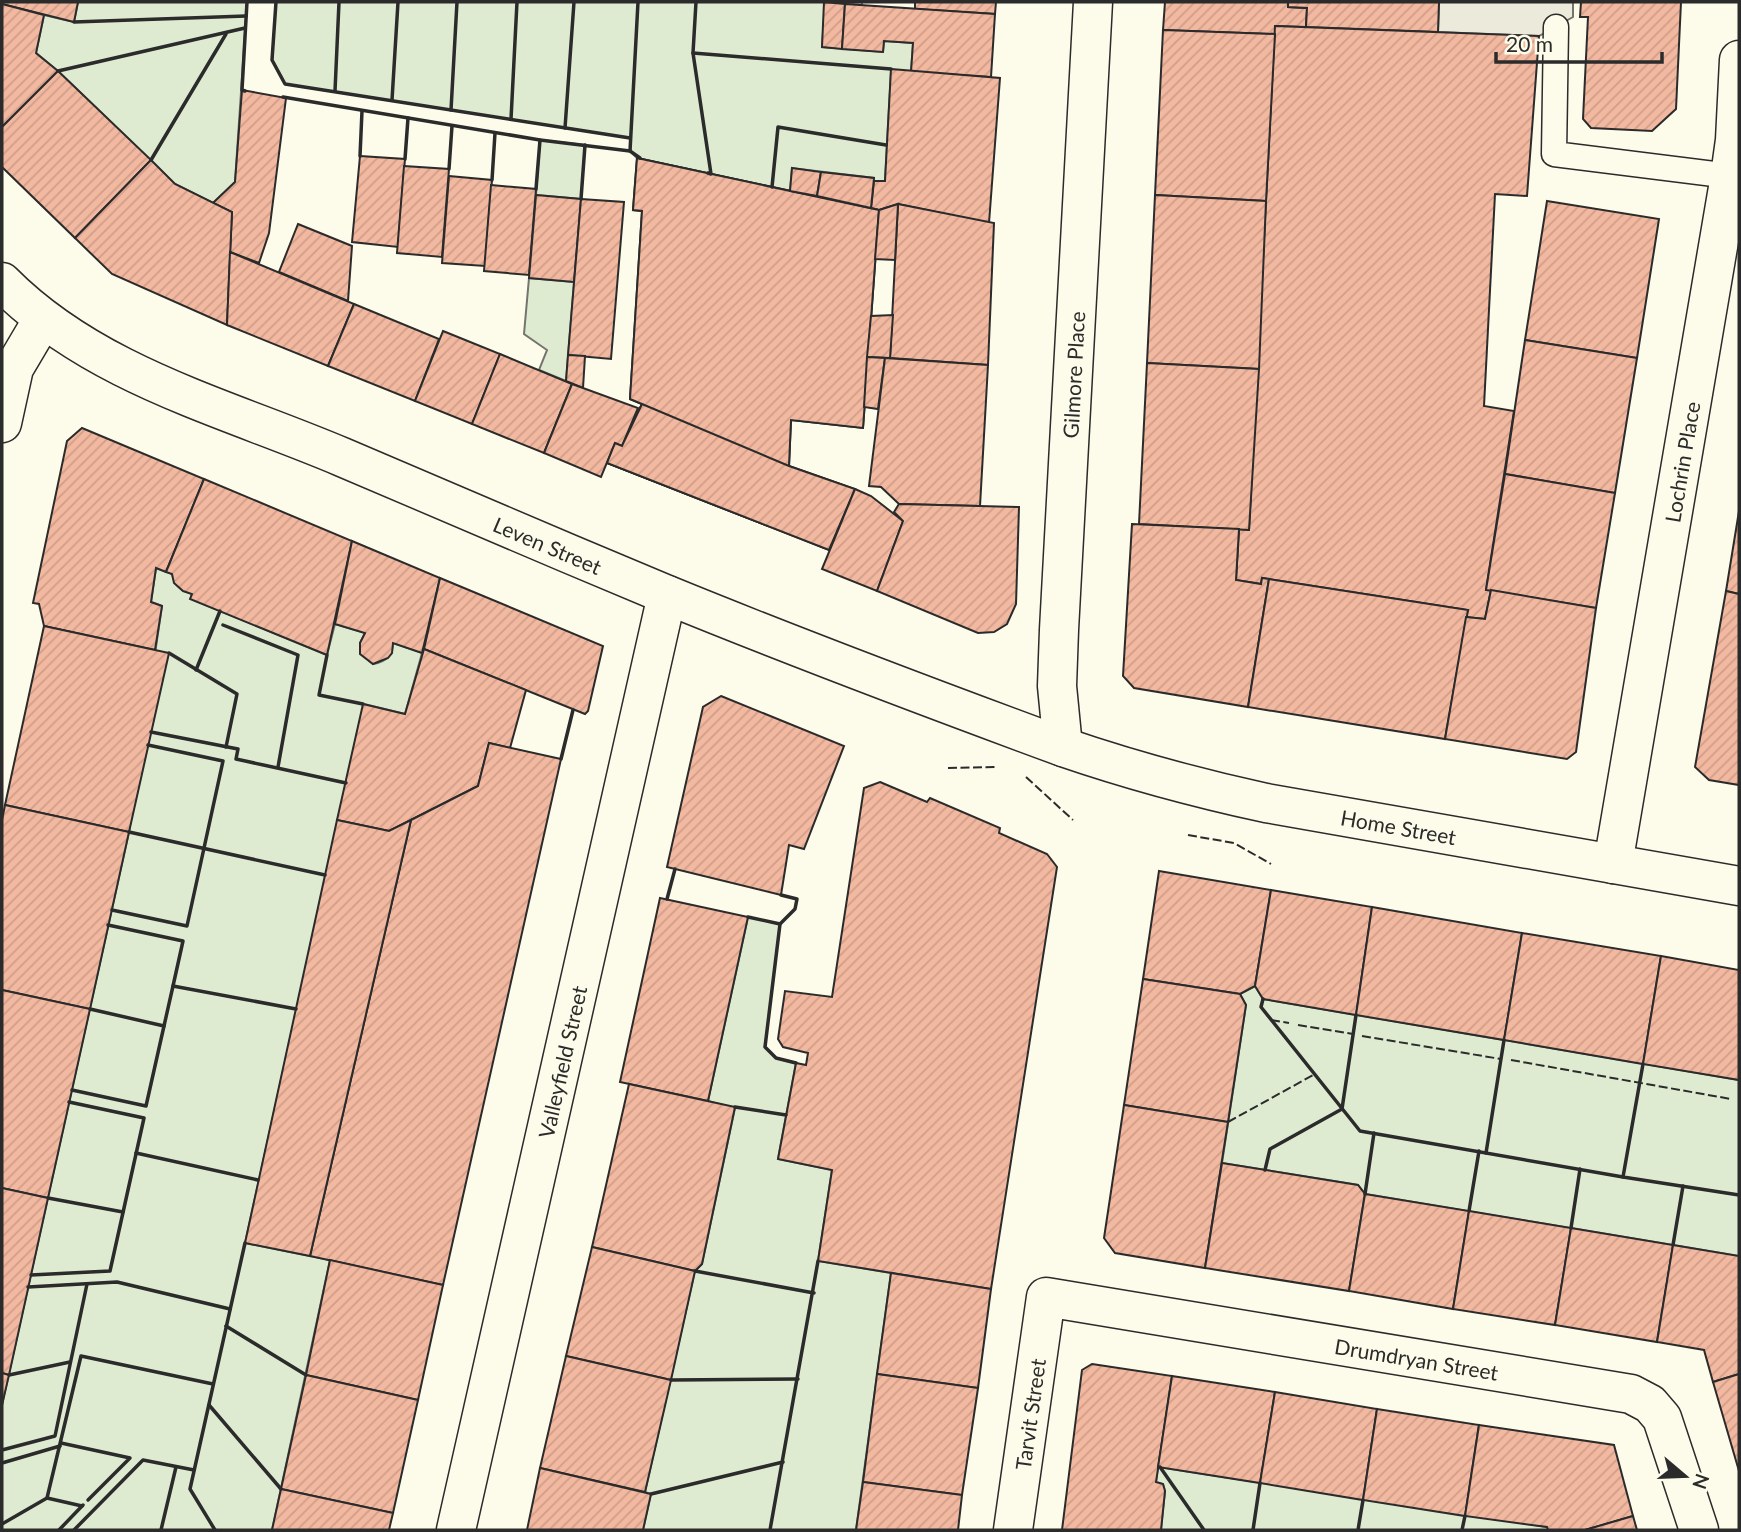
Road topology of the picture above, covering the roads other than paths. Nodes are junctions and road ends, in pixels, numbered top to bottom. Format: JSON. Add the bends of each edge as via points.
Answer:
{"nodes":[{"id":1,"x":1093,"y":2,"type":"edge"},
{"id":2,"x":1556,"y":27,"type":"dead end"},
{"id":3,"x":1739,"y":60,"type":"edge"},
{"id":4,"x":1730,"y":176,"type":"junction"},
{"id":5,"x":2,"y":282,"type":"edge"},
{"id":6,"x":43,"y":319,"type":"junction"},
{"id":7,"x":2,"y":423,"type":"edge"},
{"id":8,"x":667,"y":594,"type":"junction"},
{"id":9,"x":1063,"y":747,"type":"junction"},
{"id":10,"x":1613,"y":864,"type":"junction"},
{"id":11,"x":1739,"y":886,"type":"edge"},
{"id":12,"x":1046,"y":1297,"type":"joint"},
{"id":13,"x":456,"y":1530,"type":"edge"},
{"id":14,"x":1013,"y":1530,"type":"edge"},
{"id":15,"x":1699,"y":1530,"type":"edge"}],
"edges":[{"from":1,"to":9,"type":"street","name":"Gilmore Place","via":[[1059,630],[1057,686]]},
{"from":2,"to":4,"type":"lane","via":[[1554,154]]},
{"from":3,"to":4,"type":"street","name":"Lochrin Place"},
{"from":4,"to":10,"type":"street","name":"Lochrin Place"},
{"from":5,"to":6,"type":"street","name":"Leven Street"},
{"from":6,"to":7,"type":"street","via":[[14,368]]},
{"from":6,"to":8,"type":"street","name":"Leven Street","via":[[155,383]]},
{"from":8,"to":9,"type":"street","name":"Leven Street"},
{"from":8,"to":13,"type":"street","name":"Valleyfield Street"},
{"from":9,"to":10,"type":"street","name":"Home Street","via":[[1212,792]]},
{"from":10,"to":11,"type":"street","name":"Home Street"},
{"from":12,"to":14,"type":"street","name":"Tarvit Street"},
{"from":12,"to":15,"type":"street","name":"Drumdryan Street","via":[[1631,1394],[1650,1404],[1662,1418]]}]}
